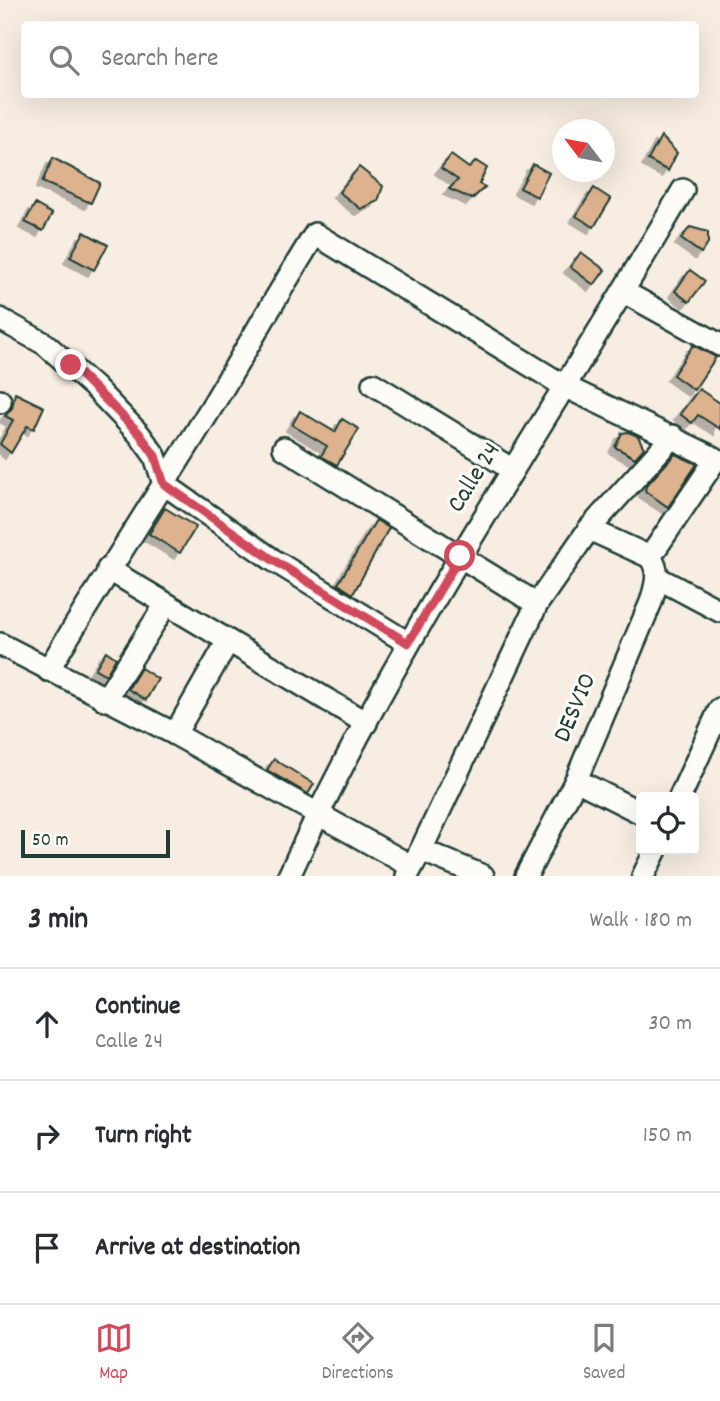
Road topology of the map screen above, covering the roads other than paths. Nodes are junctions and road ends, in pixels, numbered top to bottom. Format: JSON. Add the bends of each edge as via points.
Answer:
{"nodes":[{"id":1,"x":683,"y":190,"type":"dead end"},
{"id":2,"x":624,"y":292,"type":"junction"},
{"id":3,"x":0,"y":319,"type":"edge"},
{"id":4,"x":720,"y":345,"type":"edge"},
{"id":5,"x":373,"y":384,"type":"dead end"},
{"id":6,"x":566,"y":387,"type":"junction"},
{"id":7,"x":673,"y":436,"type":"junction"},
{"id":8,"x":284,"y":448,"type":"dead end"},
{"id":9,"x":513,"y":470,"type":"junction"},
{"id":10,"x":164,"y":484,"type":"junction"},
{"id":11,"x":589,"y":530,"type":"junction"},
{"id":12,"x":460,"y":556,"type":"junction"},
{"id":13,"x":650,"y":557,"type":"junction"},
{"id":14,"x":108,"y":569,"type":"junction"},
{"id":15,"x":658,"y":578,"type":"junction"},
{"id":16,"x":166,"y":604,"type":"junction"},
{"id":17,"x":537,"y":604,"type":"junction"},
{"id":18,"x":720,"y":611,"type":"edge"},
{"id":19,"x":228,"y":641,"type":"junction"},
{"id":20,"x":408,"y":643,"type":"junction"},
{"id":21,"x":0,"y":644,"type":"edge"},
{"id":22,"x":48,"y":670,"type":"junction"},
{"id":23,"x":105,"y":700,"type":"junction"},
{"id":24,"x":720,"y":709,"type":"edge"},
{"id":25,"x":366,"y":723,"type":"junction"},
{"id":26,"x":174,"y":734,"type":"junction"},
{"id":27,"x":576,"y":780,"type":"junction"},
{"id":28,"x":682,"y":792,"type":"edge"},
{"id":29,"x":636,"y":810,"type":"edge"},
{"id":30,"x":317,"y":815,"type":"junction"},
{"id":31,"x":654,"y":855,"type":"edge"},
{"id":32,"x":413,"y":864,"type":"edge"},
{"id":33,"x":289,"y":876,"type":"edge"},
{"id":34,"x":483,"y":876,"type":"edge"},
{"id":35,"x":526,"y":876,"type":"edge"},
{"id":36,"x":643,"y":876,"type":"edge"}],
"edges":[{"from":1,"to":2,"type":"street","name":"Calle 24"},
{"from":2,"to":4,"type":"street"},
{"from":2,"to":6,"type":"street","name":"Calle 24"},
{"from":3,"to":10,"type":"street","via":[[45,344],[95,388],[139,433],[155,456]]},
{"from":5,"to":9,"type":"street"},
{"from":6,"to":7,"type":"street"},
{"from":6,"to":9,"type":"street","name":"Calle 24"},
{"from":6,"to":10,"type":"street","via":[[315,234]]},
{"from":7,"to":11,"type":"street"},
{"from":7,"to":13,"type":"street","via":[[716,459]]},
{"from":8,"to":12,"type":"street"},
{"from":9,"to":12,"type":"street","name":"Calle 24"},
{"from":10,"to":14,"type":"street"},
{"from":10,"to":20,"type":"street","via":[[273,560]]},
{"from":11,"to":13,"type":"street"},
{"from":11,"to":17,"type":"street"},
{"from":12,"to":17,"type":"street"},
{"from":12,"to":20,"type":"street","name":"Calle 24"},
{"from":13,"to":15,"type":"street"},
{"from":14,"to":16,"type":"street"},
{"from":14,"to":22,"type":"street"},
{"from":15,"to":18,"type":"street"},
{"from":15,"to":27,"type":"street","name":"DESVIO"},
{"from":16,"to":19,"type":"street"},
{"from":16,"to":23,"type":"street"},
{"from":17,"to":32,"type":"street"},
{"from":19,"to":25,"type":"street"},
{"from":19,"to":26,"type":"street"},
{"from":20,"to":25,"type":"street","name":"Calle 24"},
{"from":21,"to":22,"type":"street"},
{"from":22,"to":23,"type":"street"},
{"from":23,"to":26,"type":"street"},
{"from":24,"to":28,"type":"street"},
{"from":25,"to":30,"type":"street","name":"Calle 24"},
{"from":26,"to":30,"type":"street"},
{"from":27,"to":29,"type":"street"},
{"from":27,"to":35,"type":"street","name":"DESVIO"},
{"from":30,"to":32,"type":"street"},
{"from":30,"to":33,"type":"street","name":"Calle 24"},
{"from":31,"to":36,"type":"street"},
{"from":32,"to":34,"type":"street"}]}
